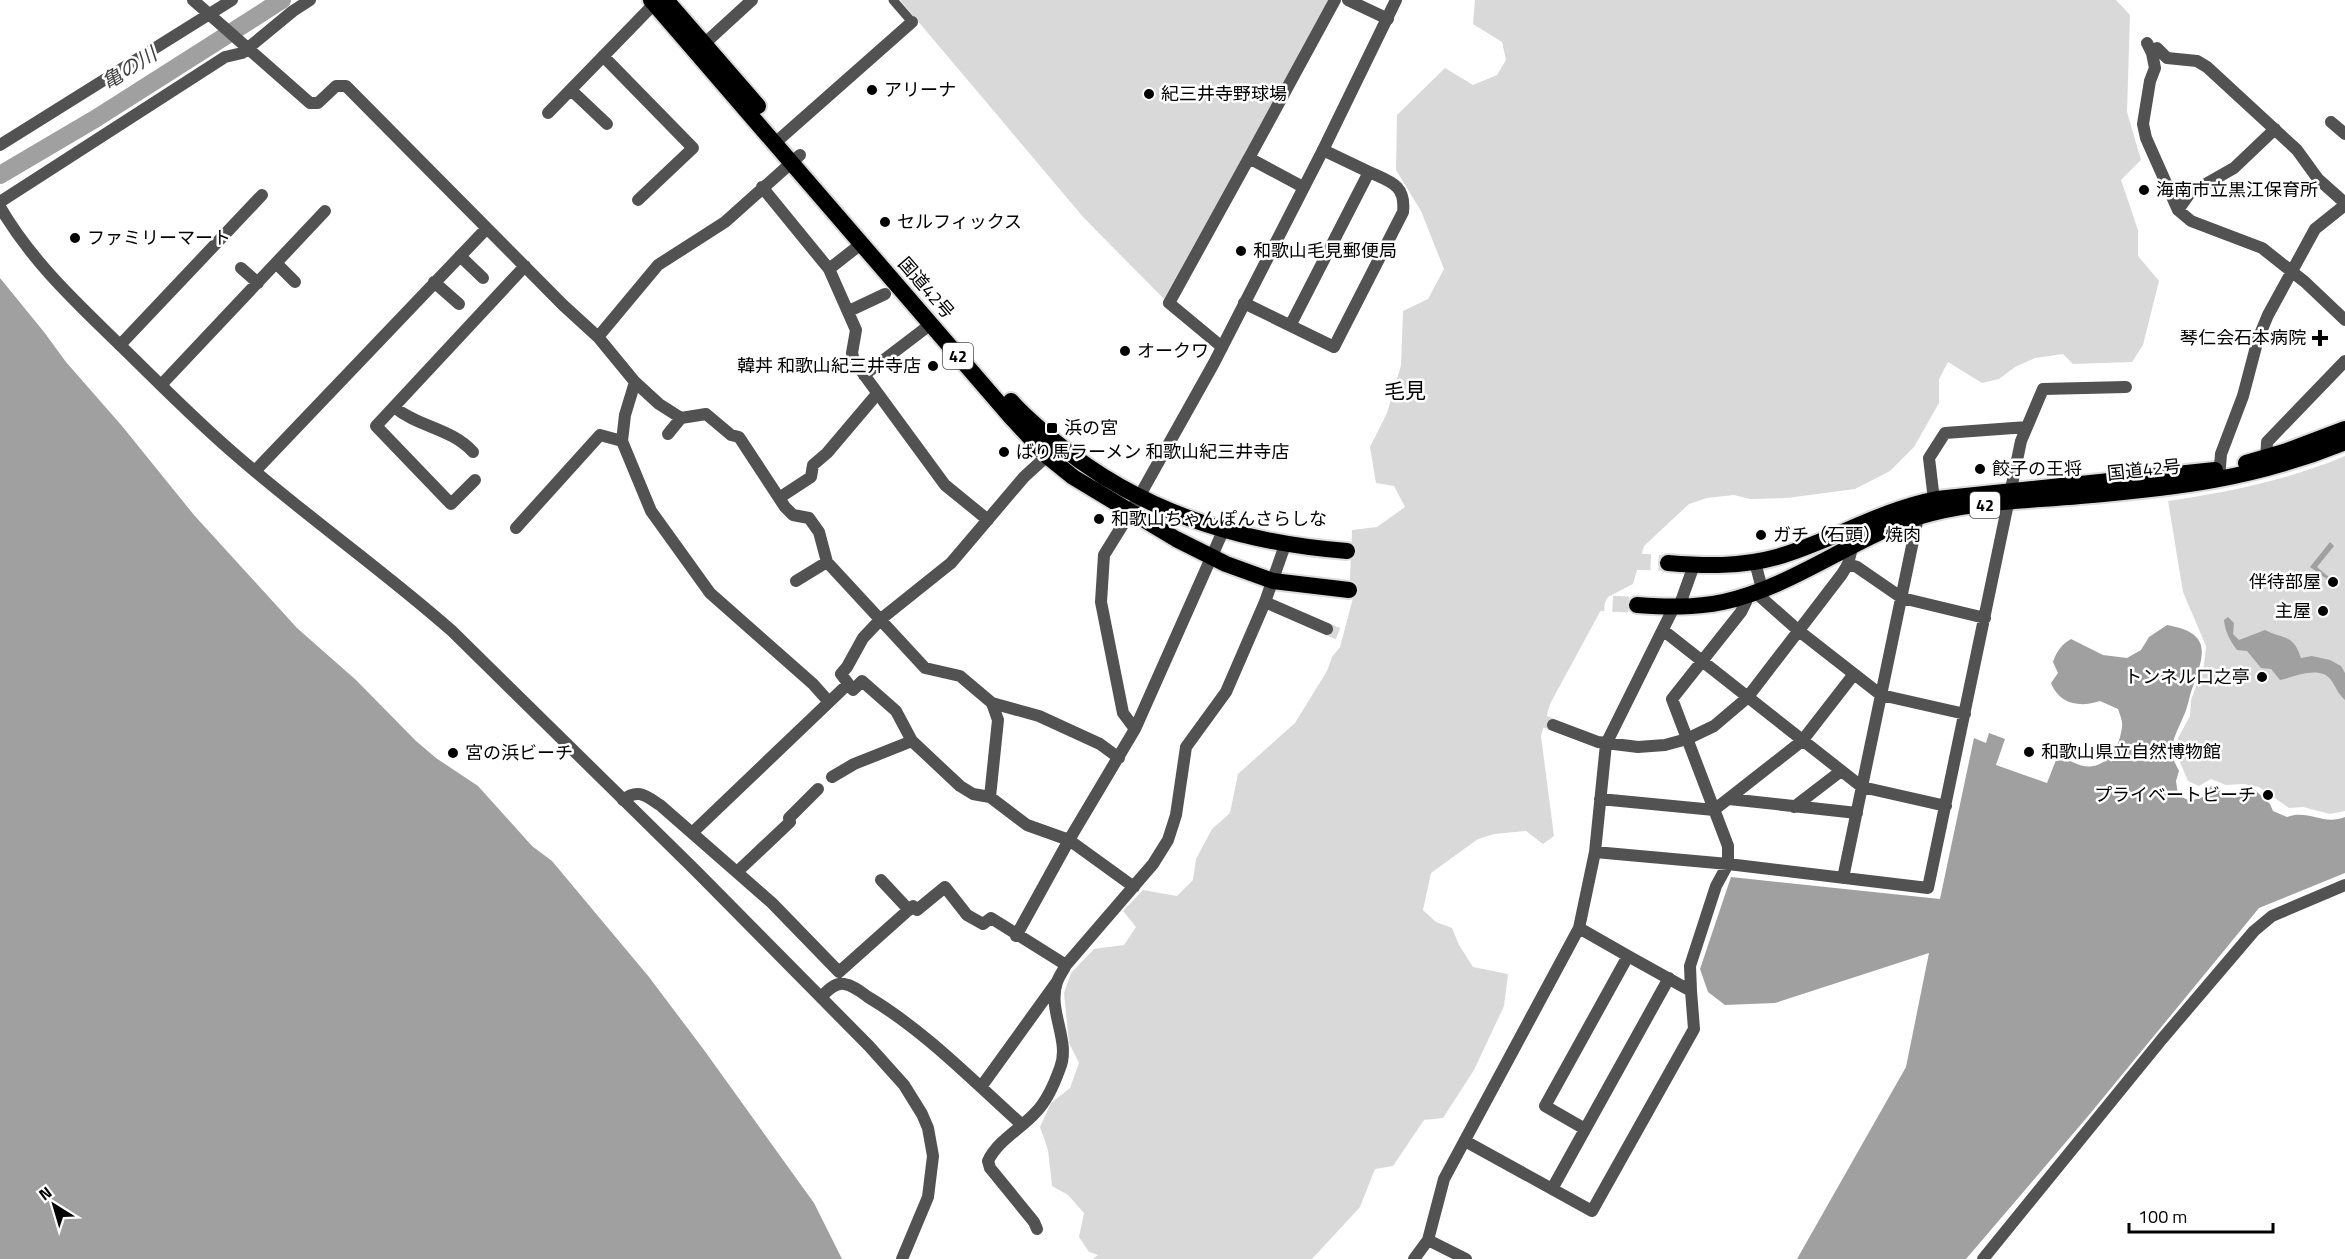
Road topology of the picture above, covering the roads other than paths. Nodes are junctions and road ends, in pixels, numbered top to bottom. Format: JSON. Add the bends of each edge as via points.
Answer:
{"nodes":[{"id":1,"x":193,"y":0,"type":"edge"},
{"id":2,"x":232,"y":0,"type":"edge"},
{"id":3,"x":310,"y":0,"type":"edge"},
{"id":4,"x":752,"y":0,"type":"edge"},
{"id":5,"x":893,"y":0,"type":"edge"},
{"id":6,"x":1335,"y":0,"type":"edge"},
{"id":7,"x":1348,"y":0,"type":"edge"},
{"id":8,"x":1396,"y":0,"type":"edge"},
{"id":9,"x":657,"y":1,"type":"edge"},
{"id":10,"x":211,"y":16,"type":"junction"},
{"id":11,"x":1388,"y":19,"type":"junction"},
{"id":12,"x":912,"y":22,"type":"joint"},
{"id":13,"x":704,"y":44,"type":"junction"},
{"id":14,"x":245,"y":47,"type":"junction"},
{"id":15,"x":603,"y":56,"type":"junction"},
{"id":16,"x":571,"y":90,"type":"junction"},
{"id":17,"x":548,"y":113,"type":"dead end"},
{"id":18,"x":2331,"y":122,"type":"dead end"},
{"id":19,"x":607,"y":124,"type":"dead end"},
{"id":20,"x":2276,"y":129,"type":"junction"},
{"id":21,"x":2345,"y":134,"type":"edge"},
{"id":22,"x":779,"y":139,"type":"junction"},
{"id":23,"x":0,"y":145,"type":"edge"},
{"id":24,"x":1323,"y":150,"type":"junction"},
{"id":25,"x":1249,"y":158,"type":"junction"},
{"id":26,"x":795,"y":159,"type":"junction"},
{"id":27,"x":1369,"y":172,"type":"junction"},
{"id":28,"x":1303,"y":187,"type":"junction"},
{"id":29,"x":762,"y":188,"type":"junction"},
{"id":30,"x":262,"y":195,"type":"dead end"},
{"id":31,"x":638,"y":200,"type":"dead end"},
{"id":32,"x":0,"y":202,"type":"edge"},
{"id":33,"x":2345,"y":204,"type":"edge"},
{"id":34,"x":0,"y":207,"type":"edge"},
{"id":35,"x":2178,"y":210,"type":"junction"},
{"id":36,"x":325,"y":211,"type":"dead end"},
{"id":37,"x":487,"y":228,"type":"junction"},
{"id":38,"x":861,"y":244,"type":"junction"},
{"id":39,"x":460,"y":256,"type":"junction"},
{"id":40,"x":276,"y":263,"type":"junction"},
{"id":41,"x":525,"y":266,"type":"junction"},
{"id":42,"x":241,"y":268,"type":"dead end"},
{"id":43,"x":829,"y":269,"type":"junction"},
{"id":44,"x":2291,"y":271,"type":"junction"},
{"id":45,"x":483,"y":278,"type":"dead end"},
{"id":46,"x":295,"y":282,"type":"dead end"},
{"id":47,"x":434,"y":282,"type":"junction"},
{"id":48,"x":258,"y":283,"type":"junction"},
{"id":49,"x":885,"y":294,"type":"dead end"},
{"id":50,"x":1244,"y":303,"type":"junction"},
{"id":51,"x":459,"y":304,"type":"dead end"},
{"id":52,"x":849,"y":311,"type":"junction"},
{"id":53,"x":2345,"y":320,"type":"edge"},
{"id":54,"x":931,"y":324,"type":"junction"},
{"id":55,"x":1291,"y":324,"type":"junction"},
{"id":56,"x":598,"y":337,"type":"junction"},
{"id":57,"x":120,"y":345,"type":"junction"},
{"id":58,"x":1222,"y":347,"type":"junction"},
{"id":59,"x":2345,"y":361,"type":"edge"},
{"id":60,"x":864,"y":375,"type":"junction"},
{"id":61,"x":635,"y":382,"type":"junction"},
{"id":62,"x":162,"y":385,"type":"junction"},
{"id":63,"x":2126,"y":387,"type":"dead end"},
{"id":64,"x":877,"y":394,"type":"junction"},
{"id":65,"x":394,"y":407,"type":"junction"},
{"id":66,"x":681,"y":418,"type":"junction"},
{"id":67,"x":2027,"y":427,"type":"junction"},
{"id":68,"x":2345,"y":429,"type":"edge"},
{"id":69,"x":668,"y":434,"type":"dead end"},
{"id":70,"x":622,"y":441,"type":"junction"},
{"id":71,"x":2345,"y":442,"type":"edge"},
{"id":72,"x":473,"y":452,"type":"dead end"},
{"id":73,"x":1047,"y":456,"type":"junction"},
{"id":74,"x":2266,"y":464,"type":"junction"},
{"id":75,"x":255,"y":471,"type":"junction"},
{"id":76,"x":2219,"y":475,"type":"junction"},
{"id":77,"x":475,"y":480,"type":"dead end"},
{"id":78,"x":1139,"y":497,"type":"junction"},
{"id":79,"x":2010,"y":497,"type":"junction"},
{"id":80,"x":778,"y":498,"type":"junction"},
{"id":81,"x":1934,"y":500,"type":"junction"},
{"id":82,"x":1130,"y":513,"type":"junction"},
{"id":83,"x":1918,"y":517,"type":"junction"},
{"id":84,"x":988,"y":520,"type":"junction"},
{"id":85,"x":1857,"y":525,"type":"junction"},
{"id":86,"x":516,"y":528,"type":"dead end"},
{"id":87,"x":1223,"y":531,"type":"junction"},
{"id":88,"x":1285,"y":545,"type":"junction"},
{"id":89,"x":1852,"y":547,"type":"junction"},
{"id":90,"x":1347,"y":551,"type":"tunnel mouth"},
{"id":91,"x":1211,"y":556,"type":"junction"},
{"id":92,"x":827,"y":562,"type":"junction"},
{"id":93,"x":1755,"y":562,"type":"junction"},
{"id":94,"x":1668,"y":563,"type":"tunnel mouth"},
{"id":95,"x":1848,"y":564,"type":"junction"},
{"id":96,"x":1694,"y":565,"type":"junction"},
{"id":97,"x":796,"y":581,"type":"dead end"},
{"id":98,"x":1273,"y":581,"type":"junction"},
{"id":99,"x":1349,"y":590,"type":"tunnel mouth"},
{"id":100,"x":1754,"y":592,"type":"junction"},
{"id":101,"x":1902,"y":598,"type":"junction"},
{"id":102,"x":1265,"y":602,"type":"junction"},
{"id":103,"x":1637,"y":605,"type":"tunnel mouth"},
{"id":104,"x":1677,"y":607,"type":"junction"},
{"id":105,"x":1985,"y":618,"type":"junction"},
{"id":106,"x":881,"y":619,"type":"junction"},
{"id":107,"x":1327,"y":629,"type":"tunnel mouth"},
{"id":108,"x":1664,"y":631,"type":"junction"},
{"id":109,"x":1798,"y":631,"type":"junction"},
{"id":110,"x":1701,"y":662,"type":"junction"},
{"id":111,"x":1854,"y":674,"type":"junction"},
{"id":112,"x":848,"y":684,"type":"junction"},
{"id":113,"x":1881,"y":695,"type":"junction"},
{"id":114,"x":1747,"y":698,"type":"junction"},
{"id":115,"x":829,"y":702,"type":"junction"},
{"id":116,"x":992,"y":703,"type":"junction"},
{"id":117,"x":1965,"y":714,"type":"junction"},
{"id":118,"x":1553,"y":725,"type":"tunnel mouth"},
{"id":119,"x":1136,"y":729,"type":"junction"},
{"id":120,"x":1687,"y":739,"type":"junction"},
{"id":121,"x":912,"y":741,"type":"junction"},
{"id":122,"x":1802,"y":741,"type":"junction"},
{"id":123,"x":1602,"y":743,"type":"junction"},
{"id":124,"x":1119,"y":758,"type":"junction"},
{"id":125,"x":1841,"y":771,"type":"junction"},
{"id":126,"x":832,"y":777,"type":"dead end"},
{"id":127,"x":1862,"y":787,"type":"junction"},
{"id":128,"x":818,"y":789,"type":"dead end"},
{"id":129,"x":990,"y":796,"type":"junction"},
{"id":130,"x":1600,"y":799,"type":"junction"},
{"id":131,"x":1729,"y":799,"type":"junction"},
{"id":132,"x":623,"y":800,"type":"junction"},
{"id":133,"x":1947,"y":806,"type":"junction"},
{"id":134,"x":1794,"y":807,"type":"junction"},
{"id":135,"x":1714,"y":810,"type":"junction"},
{"id":136,"x":1857,"y":813,"type":"junction"},
{"id":137,"x":692,"y":833,"type":"junction"},
{"id":138,"x":1069,"y":840,"type":"junction"},
{"id":139,"x":1595,"y":852,"type":"junction"},
{"id":140,"x":1728,"y":864,"type":"junction"},
{"id":141,"x":736,"y":872,"type":"junction"},
{"id":142,"x":1843,"y":878,"type":"junction"},
{"id":143,"x":881,"y":880,"type":"dead end"},
{"id":144,"x":2345,"y":885,"type":"edge"},
{"id":145,"x":1134,"y":887,"type":"junction"},
{"id":146,"x":909,"y":910,"type":"junction"},
{"id":147,"x":1579,"y":928,"type":"junction"},
{"id":148,"x":1016,"y":936,"type":"junction"},
{"id":149,"x":1628,"y":956,"type":"junction"},
{"id":150,"x":1066,"y":966,"type":"junction"},
{"id":151,"x":840,"y":978,"type":"junction"},
{"id":152,"x":1669,"y":978,"type":"junction"},
{"id":153,"x":1057,"y":982,"type":"junction"},
{"id":154,"x":1691,"y":991,"type":"junction"},
{"id":155,"x":821,"y":997,"type":"junction"},
{"id":156,"x":981,"y":1088,"type":"junction"},
{"id":157,"x":1021,"y":1124,"type":"junction"},
{"id":158,"x":1586,"y":1129,"type":"junction"},
{"id":159,"x":1465,"y":1141,"type":"junction"},
{"id":160,"x":1552,"y":1189,"type":"junction"},
{"id":161,"x":1037,"y":1229,"type":"dead end"},
{"id":162,"x":1428,"y":1240,"type":"junction"},
{"id":163,"x":902,"y":1259,"type":"edge"},
{"id":164,"x":1414,"y":1259,"type":"edge"},
{"id":165,"x":1466,"y":1259,"type":"edge"},
{"id":166,"x":1983,"y":1259,"type":"edge"}],
"edges":[{"from":1,"to":10,"type":"street"},
{"from":2,"to":10,"type":"street"},
{"from":3,"to":14,"type":"street"},
{"from":4,"to":13,"type":"street"},
{"from":5,"to":12,"type":"street"},
{"from":6,"to":25,"type":"street"},
{"from":7,"to":11,"type":"street"},
{"from":8,"to":11,"type":"street"},
{"from":9,"to":13,"type":"highway","name":"国道42号","number":"42"},
{"from":9,"to":15,"type":"street"},
{"from":9,"to":22,"type":"highway","name":"国道42号","number":"42"},
{"from":10,"to":14,"type":"street"},
{"from":10,"to":23,"type":"street"},
{"from":11,"to":24,"type":"street"},
{"from":12,"to":22,"type":"street"},
{"from":13,"to":22,"type":"highway","name":"国道42号","number":"42"},
{"from":14,"to":32,"type":"street"},
{"from":14,"to":37,"type":"street","via":[[310,103],[318,103],[336,86],[346,86]]},
{"from":15,"to":16,"type":"street"},
{"from":15,"to":31,"type":"street","via":[[693,148]]},
{"from":16,"to":17,"type":"street"},
{"from":16,"to":19,"type":"street"},
{"from":18,"to":21,"type":"street"},
{"from":20,"to":33,"type":"street"},
{"from":20,"to":35,"type":"street","via":[[2234,168],[2190,193]]},
{"from":20,"to":35,"type":"street","via":[[2207,66],[2167,58],[2157,48],[2149,47],[2155,68],[2143,124]]},
{"from":22,"to":26,"type":"highway","name":"国道42号","number":"42"},
{"from":24,"to":27,"type":"street"},
{"from":24,"to":28,"type":"street"},
{"from":25,"to":28,"type":"street"},
{"from":25,"to":58,"type":"street","via":[[1169,303]]},
{"from":26,"to":29,"type":"street"},
{"from":26,"to":38,"type":"highway","name":"国道42号","number":"42"},
{"from":26,"to":78,"type":"highway","name":"国道42号","number":"42","via":[[1017,407],[1086,466]]},
{"from":27,"to":55,"type":"street"},
{"from":27,"to":55,"type":"street","via":[[1395,184],[1404,199],[1403,212],[1340,336],[1334,346]]},
{"from":28,"to":50,"type":"street"},
{"from":29,"to":43,"type":"street"},
{"from":29,"to":56,"type":"street","via":[[725,222],[658,265]]},
{"from":30,"to":57,"type":"street"},
{"from":33,"to":44,"type":"street","via":[[2315,229]]},
{"from":34,"to":57,"type":"street","via":[[45,271]]},
{"from":35,"to":44,"type":"street","via":[[2191,221],[2262,248]]},
{"from":36,"to":40,"type":"street"},
{"from":37,"to":39,"type":"street"},
{"from":37,"to":41,"type":"street"},
{"from":38,"to":43,"type":"street"},
{"from":38,"to":54,"type":"highway","name":"国道42号","number":"42"},
{"from":39,"to":45,"type":"street"},
{"from":39,"to":47,"type":"street"},
{"from":40,"to":46,"type":"street"},
{"from":40,"to":48,"type":"street"},
{"from":41,"to":56,"type":"street"},
{"from":41,"to":65,"type":"street"},
{"from":42,"to":48,"type":"street"},
{"from":43,"to":52,"type":"street"},
{"from":44,"to":53,"type":"street"},
{"from":44,"to":76,"type":"street","via":[[2258,339],[2221,453]]},
{"from":47,"to":51,"type":"street"},
{"from":47,"to":75,"type":"street"},
{"from":48,"to":62,"type":"street"},
{"from":49,"to":52,"type":"street"},
{"from":50,"to":55,"type":"street"},
{"from":50,"to":58,"type":"street"},
{"from":52,"to":60,"type":"street","via":[[856,330],[852,353]]},
{"from":54,"to":60,"type":"street"},
{"from":54,"to":73,"type":"highway","name":"国道42号","number":"42"},
{"from":56,"to":61,"type":"street"},
{"from":57,"to":62,"type":"street"},
{"from":58,"to":78,"type":"street"},
{"from":59,"to":74,"type":"street","via":[[2267,442]]},
{"from":60,"to":64,"type":"street"},
{"from":61,"to":66,"type":"street","via":[[658,404]]},
{"from":61,"to":70,"type":"street"},
{"from":62,"to":75,"type":"street"},
{"from":63,"to":67,"type":"street","via":[[2043,389]]},
{"from":64,"to":80,"type":"street","via":[[813,465],[811,477]]},
{"from":64,"to":84,"type":"street","via":[[945,485]]},
{"from":65,"to":72,"type":"street","via":[[412,420],[450,435]]},
{"from":65,"to":77,"type":"street","via":[[376,426],[451,504]]},
{"from":66,"to":69,"type":"street"},
{"from":66,"to":80,"type":"street","via":[[706,414],[739,437]]},
{"from":67,"to":79,"type":"street"},
{"from":67,"to":81,"type":"street","via":[[1945,433],[1929,458]]},
{"from":68,"to":74,"type":"highway","name":"国道42号","number":"42"},
{"from":70,"to":86,"type":"street","via":[[600,435]]},
{"from":70,"to":115,"type":"street","via":[[651,511],[711,593]]},
{"from":71,"to":74,"type":"highway","name":"国道42号","number":"42"},
{"from":73,"to":82,"type":"highway","name":"国道42号","number":"42"},
{"from":73,"to":84,"type":"street"},
{"from":74,"to":76,"type":"highway","name":"国道42号","number":"42"},
{"from":75,"to":132,"type":"street","via":[[452,631]]},
{"from":76,"to":79,"type":"highway","name":"国道42号","number":"42","via":[[2132,492]]},
{"from":78,"to":82,"type":"street"},
{"from":78,"to":87,"type":"highway","name":"国道42号","number":"42"},
{"from":79,"to":81,"type":"highway","name":"国道42号","number":"42"},
{"from":79,"to":83,"type":"highway","name":"国道42号","number":"42"},
{"from":79,"to":105,"type":"street"},
{"from":80,"to":92,"type":"street","via":[[793,515],[809,518],[819,532]]},
{"from":81,"to":85,"type":"highway","name":"国道42号","number":"42"},
{"from":82,"to":91,"type":"highway","name":"国道42号","number":"42"},
{"from":82,"to":119,"type":"street","via":[[1104,555],[1101,602],[1123,712]]},
{"from":83,"to":89,"type":"highway","name":"国道42号","number":"42"},
{"from":83,"to":101,"type":"street"},
{"from":84,"to":106,"type":"street","via":[[951,563]]},
{"from":85,"to":89,"type":"street"},
{"from":85,"to":93,"type":"highway","name":"国道42号","number":"42"},
{"from":87,"to":88,"type":"highway","name":"国道42号","number":"42"},
{"from":87,"to":91,"type":"street"},
{"from":88,"to":90,"type":"highway","name":"国道42号","number":"42"},
{"from":88,"to":98,"type":"street"},
{"from":89,"to":95,"type":"street"},
{"from":89,"to":100,"type":"highway","name":"国道42号","number":"42"},
{"from":91,"to":98,"type":"highway","name":"国道42号","number":"42"},
{"from":91,"to":119,"type":"street"},
{"from":92,"to":97,"type":"street"},
{"from":92,"to":106,"type":"street"},
{"from":93,"to":96,"type":"highway","name":"国道42号","number":"42"},
{"from":93,"to":100,"type":"street"},
{"from":94,"to":96,"type":"highway","name":"国道42号","number":"42"},
{"from":95,"to":101,"type":"street"},
{"from":95,"to":109,"type":"street"},
{"from":96,"to":104,"type":"street"},
{"from":98,"to":99,"type":"highway","name":"国道42号","number":"42"},
{"from":98,"to":102,"type":"street"},
{"from":100,"to":104,"type":"highway","name":"国道42号","number":"42","via":[[1707,605]]},
{"from":100,"to":109,"type":"street"},
{"from":100,"to":110,"type":"street"},
{"from":101,"to":105,"type":"street"},
{"from":101,"to":113,"type":"street"},
{"from":102,"to":107,"type":"street"},
{"from":102,"to":145,"type":"street","via":[[1226,692],[1186,747],[1176,815],[1168,840]]},
{"from":103,"to":104,"type":"highway","name":"国道42号","number":"42"},
{"from":104,"to":108,"type":"street"},
{"from":105,"to":117,"type":"street"},
{"from":106,"to":112,"type":"street","via":[[863,638],[841,674]]},
{"from":106,"to":116,"type":"street","via":[[925,668],[960,676]]},
{"from":108,"to":110,"type":"street"},
{"from":108,"to":123,"type":"street"},
{"from":109,"to":111,"type":"street"},
{"from":109,"to":114,"type":"street"},
{"from":110,"to":114,"type":"street"},
{"from":110,"to":120,"type":"street","via":[[1672,699]]},
{"from":111,"to":113,"type":"street"},
{"from":111,"to":122,"type":"street"},
{"from":112,"to":115,"type":"street"},
{"from":112,"to":121,"type":"street","via":[[853,690],[862,681],[884,699],[896,711]]},
{"from":113,"to":117,"type":"street"},
{"from":113,"to":127,"type":"street"},
{"from":114,"to":120,"type":"street","via":[[1714,726]]},
{"from":114,"to":122,"type":"street"},
{"from":115,"to":137,"type":"street"},
{"from":116,"to":124,"type":"street","via":[[1039,716],[1100,744]]},
{"from":116,"to":129,"type":"street","via":[[998,720]]},
{"from":117,"to":133,"type":"street"},
{"from":118,"to":123,"type":"street"},
{"from":119,"to":124,"type":"street"},
{"from":120,"to":123,"type":"street","via":[[1638,747]]},
{"from":120,"to":135,"type":"street"},
{"from":121,"to":126,"type":"street"},
{"from":121,"to":129,"type":"street","via":[[960,786],[972,794]]},
{"from":122,"to":125,"type":"street"},
{"from":122,"to":131,"type":"street"},
{"from":123,"to":130,"type":"street"},
{"from":124,"to":138,"type":"street"},
{"from":125,"to":127,"type":"street"},
{"from":125,"to":134,"type":"street"},
{"from":127,"to":133,"type":"street"},
{"from":127,"to":136,"type":"street"},
{"from":128,"to":141,"type":"street","via":[[789,818],[790,822]]},
{"from":129,"to":138,"type":"street","via":[[1027,825]]},
{"from":130,"to":135,"type":"street"},
{"from":130,"to":139,"type":"street"},
{"from":131,"to":134,"type":"street"},
{"from":131,"to":135,"type":"street"},
{"from":132,"to":137,"type":"street","via":[[634,793],[645,795]]},
{"from":132,"to":155,"type":"street"},
{"from":133,"to":142,"type":"street","via":[[1928,888]]},
{"from":134,"to":136,"type":"street"},
{"from":135,"to":140,"type":"street","via":[[1728,846]]},
{"from":136,"to":142,"type":"street"},
{"from":137,"to":141,"type":"street"},
{"from":138,"to":145,"type":"street"},
{"from":138,"to":148,"type":"street"},
{"from":139,"to":140,"type":"street"},
{"from":139,"to":147,"type":"street"},
{"from":140,"to":142,"type":"street"},
{"from":140,"to":154,"type":"street","via":[[1716,886],[1690,966]]},
{"from":141,"to":151,"type":"street","via":[[796,926]]},
{"from":143,"to":146,"type":"street"},
{"from":144,"to":166,"type":"street","via":[[2272,916],[2254,931]]},
{"from":145,"to":150,"type":"street"},
{"from":146,"to":148,"type":"street","via":[[914,906],[917,910],[945,887],[967,915],[983,924],[991,918]]},
{"from":146,"to":151,"type":"street"},
{"from":147,"to":149,"type":"street"},
{"from":147,"to":159,"type":"street"},
{"from":148,"to":150,"type":"street"},
{"from":149,"to":152,"type":"street"},
{"from":149,"to":158,"type":"street","via":[[1545,1106]]},
{"from":150,"to":153,"type":"street"},
{"from":151,"to":155,"type":"street"},
{"from":151,"to":156,"type":"street","via":[[900,1018]]},
{"from":152,"to":154,"type":"street"},
{"from":152,"to":158,"type":"street"},
{"from":153,"to":156,"type":"street"},
{"from":153,"to":157,"type":"street","via":[[1061,1066],[1038,1110]]},
{"from":154,"to":160,"type":"street","via":[[1694,1029],[1592,1211]]},
{"from":155,"to":163,"type":"street","via":[[895,1073],[922,1114],[931,1141],[931,1185]]},
{"from":156,"to":157,"type":"street"},
{"from":157,"to":161,"type":"street","via":[[989,1157],[988,1164]]},
{"from":158,"to":160,"type":"street"},
{"from":159,"to":160,"type":"street"},
{"from":159,"to":162,"type":"street","via":[[1444,1179]]},
{"from":162,"to":164,"type":"street"},
{"from":162,"to":165,"type":"street"}]}
